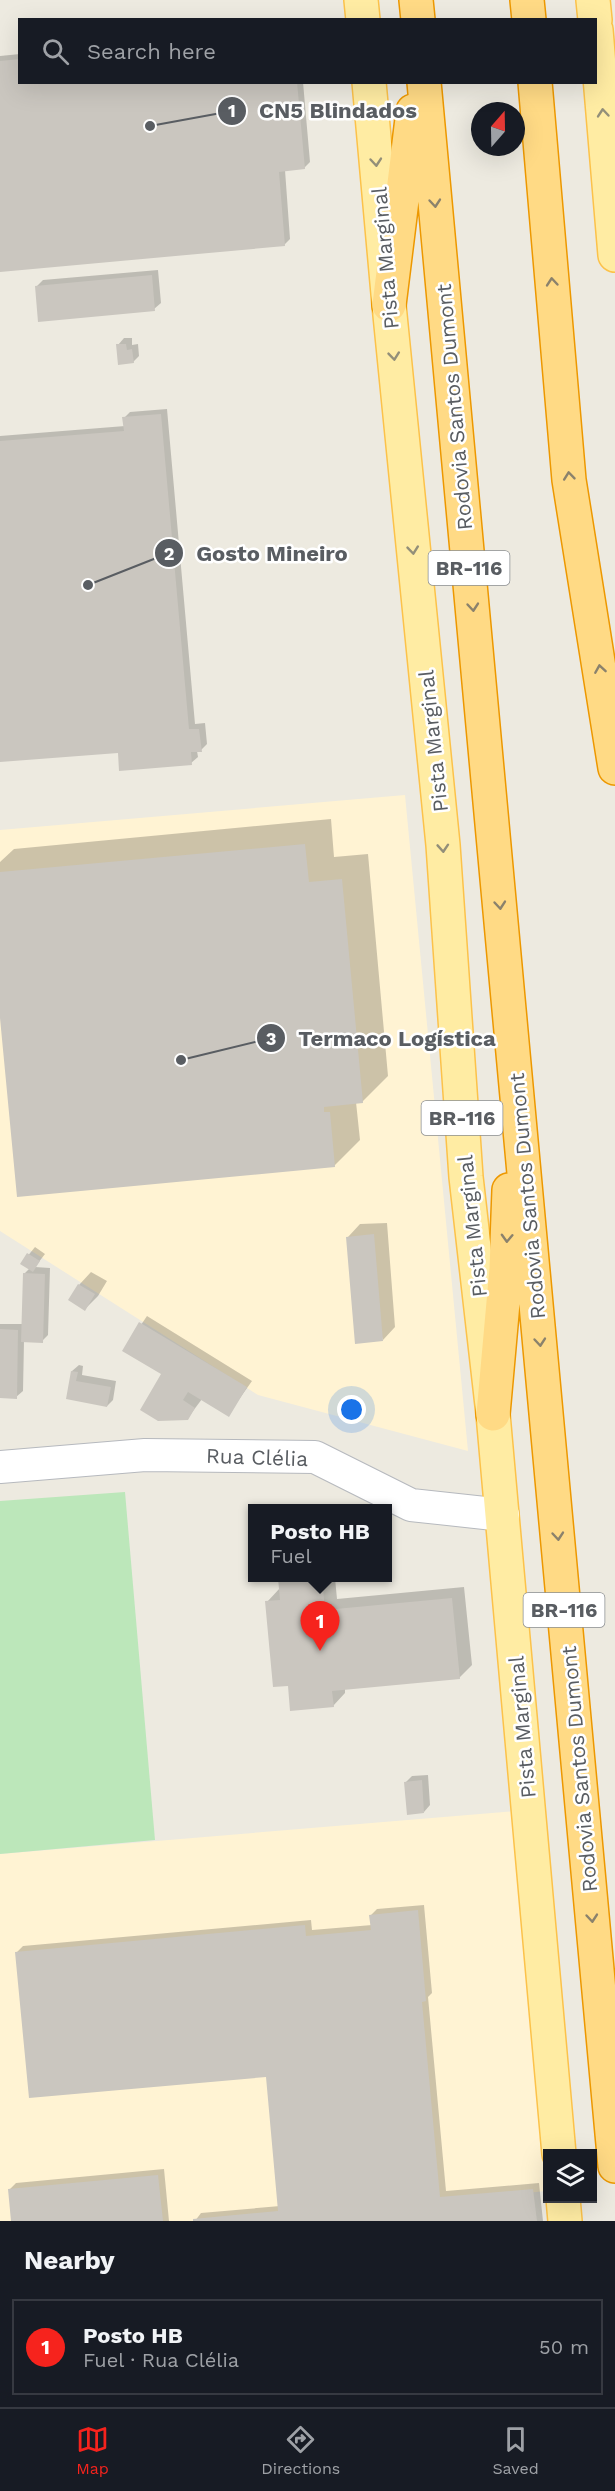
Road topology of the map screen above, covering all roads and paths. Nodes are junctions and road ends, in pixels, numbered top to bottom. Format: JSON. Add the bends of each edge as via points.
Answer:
{"nodes":[{"id":1,"x":361,"y":0,"type":"edge"},
{"id":2,"x":416,"y":0,"type":"edge"},
{"id":3,"x":527,"y":0,"type":"edge"},
{"id":4,"x":593,"y":0,"type":"edge"},
{"id":5,"x":363,"y":18,"type":"edge"},
{"id":6,"x":418,"y":18,"type":"edge"},
{"id":7,"x":529,"y":18,"type":"edge"},
{"id":8,"x":595,"y":18,"type":"edge"},
{"id":9,"x":597,"y":42,"type":"edge"},
{"id":10,"x":369,"y":84,"type":"edge"},
{"id":11,"x":417,"y":84,"type":"edge"},
{"id":12,"x":424,"y":84,"type":"edge"},
{"id":13,"x":534,"y":84,"type":"edge"},
{"id":14,"x":615,"y":255,"type":"edge"},
{"id":15,"x":388,"y":305,"type":"junction"},
{"id":16,"x":615,"y":757,"type":"edge"},
{"id":17,"x":514,"y":1053,"type":"junction"},
{"id":18,"x":493,"y":1414,"type":"junction"},
{"id":19,"x":0,"y":1467,"type":"edge"},
{"id":20,"x":503,"y":1515,"type":"junction"},
{"id":21,"x":559,"y":2149,"type":"edge"},
{"id":22,"x":615,"y":2166,"type":"edge"},
{"id":23,"x":564,"y":2203,"type":"edge"},
{"id":24,"x":566,"y":2221,"type":"edge"}],
"edges":[{"from":1,"to":5,"type":"main road"},
{"from":2,"to":6,"type":"highway"},
{"from":3,"to":7,"type":"highway"},
{"from":4,"to":8,"type":"main road"},
{"from":14,"to":9,"type":"main road","one_way":true},
{"from":10,"to":15,"type":"main road","name":"Pista Marginal","number":"BR-116","one_way":true},
{"from":11,"to":15,"type":"highway"},
{"from":12,"to":17,"type":"highway","name":"Rodovia Santos Dumont","number":"BR-116","one_way":true},
{"from":16,"to":13,"type":"highway","one_way":true,"via":[[569,480]]},
{"from":15,"to":18,"type":"main road","name":"Pista Marginal","number":"BR-116","one_way":true,"via":[[443,845],[466,1177]]},
{"from":17,"to":18,"type":"highway","one_way":true,"via":[[506,1269]]},
{"from":17,"to":22,"type":"highway","name":"Rodovia Santos Dumont","number":"BR-116","one_way":true},
{"from":18,"to":20,"type":"main road","name":"Pista Marginal","number":"BR-116"},
{"from":19,"to":20,"type":"street","name":"Rua Clélia","via":[[145,1455],[315,1457],[411,1505]]},
{"from":20,"to":21,"type":"main road","name":"Pista Marginal","number":"BR-116"},
{"from":23,"to":24,"type":"main road"}]}
